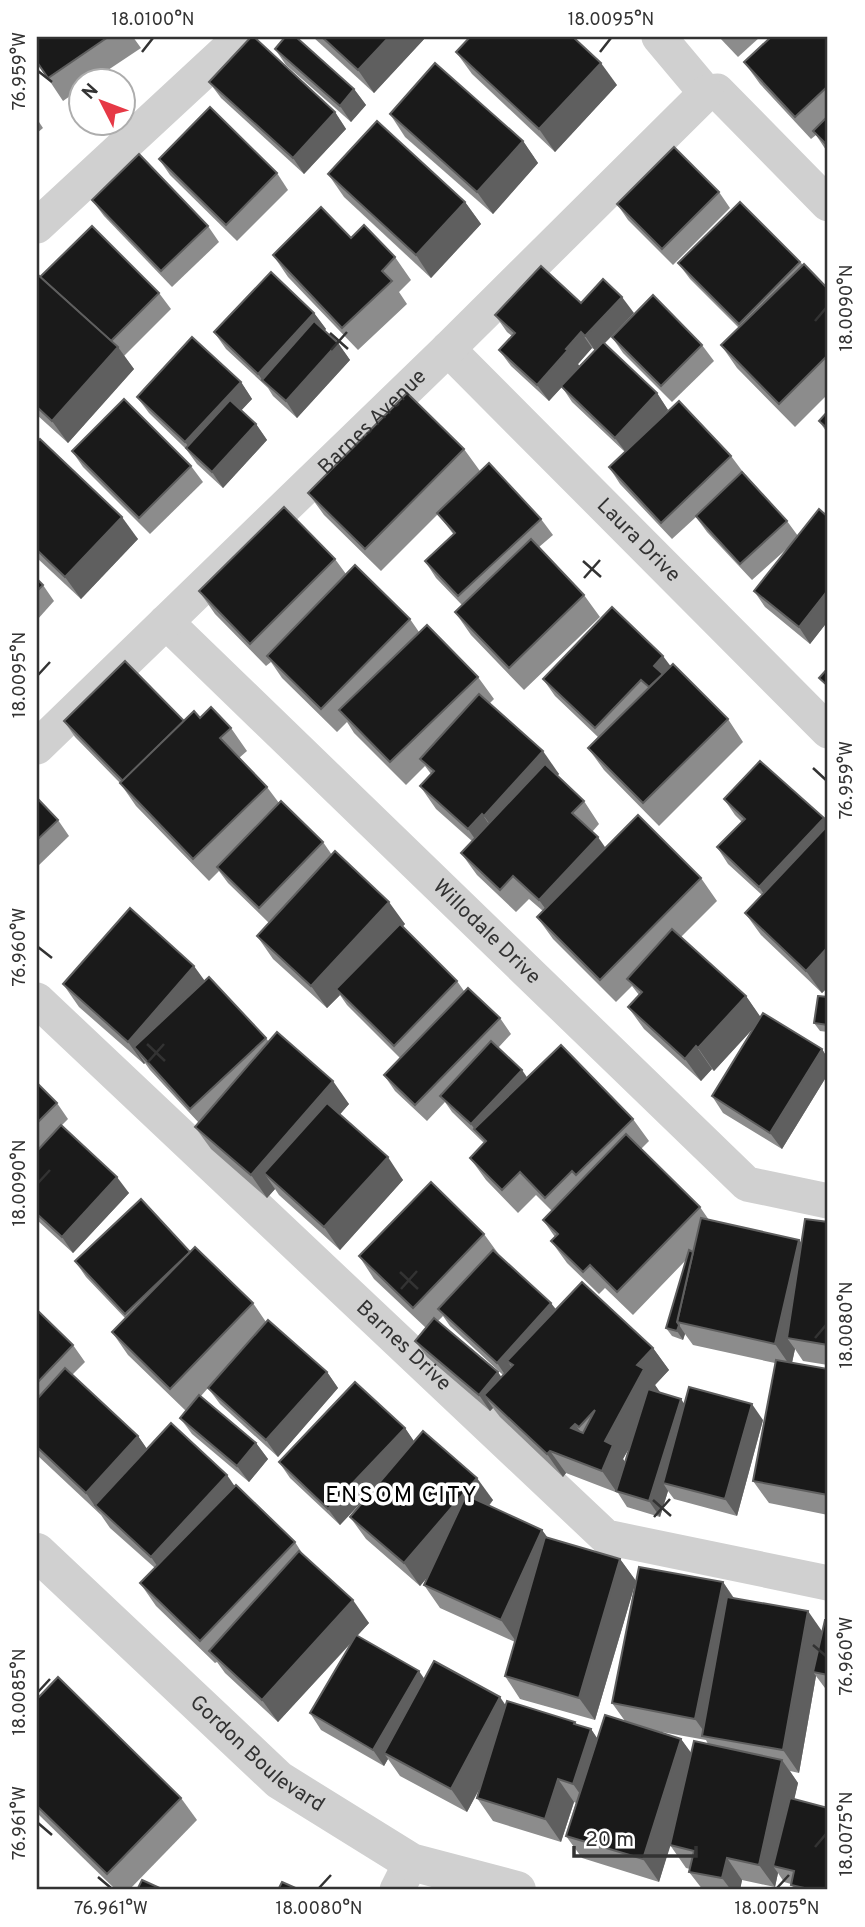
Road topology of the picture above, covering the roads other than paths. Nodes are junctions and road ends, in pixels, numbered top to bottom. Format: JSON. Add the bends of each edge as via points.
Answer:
{"nodes":[{"id":1,"x":241,"y":37,"type":"edge"},
{"id":2,"x":659,"y":37,"type":"edge"},
{"id":3,"x":205,"y":49,"type":"edge"},
{"id":4,"x":706,"y":93,"type":"junction"},
{"id":5,"x":828,"y":204,"type":"edge"},
{"id":6,"x":37,"y":226,"type":"edge"},
{"id":7,"x":448,"y":349,"type":"junction"},
{"id":8,"x":166,"y":622,"type":"junction"},
{"id":9,"x":828,"y":731,"type":"edge"},
{"id":10,"x":37,"y":747,"type":"edge"},
{"id":11,"x":37,"y":1000,"type":"edge"},
{"id":12,"x":828,"y":1201,"type":"edge"},
{"id":13,"x":37,"y":1552,"type":"edge"},
{"id":14,"x":828,"y":1583,"type":"edge"},
{"id":15,"x":404,"y":1876,"type":"edge"},
{"id":16,"x":517,"y":1890,"type":"edge"}],
"edges":[{"from":1,"to":3,"type":"street"},
{"from":2,"to":4,"type":"street"},
{"from":3,"to":6,"type":"street"},
{"from":4,"to":5,"type":"street","via":[[717,91]]},
{"from":4,"to":7,"type":"street","name":"Barnes Avenue"},
{"from":7,"to":8,"type":"street","name":"Barnes Avenue"},
{"from":7,"to":9,"type":"street","name":"Laura Drive"},
{"from":8,"to":10,"type":"street","name":"Barnes Avenue"},
{"from":8,"to":12,"type":"street","name":"Willodale Drive","via":[[747,1184]]},
{"from":11,"to":14,"type":"street","name":"Barnes Drive","via":[[607,1537]]},
{"from":13,"to":15,"type":"street","name":"Gordon Boulevard","via":[[279,1780]]},
{"from":15,"to":16,"type":"street","name":"Gordon Boulevard"}]}
